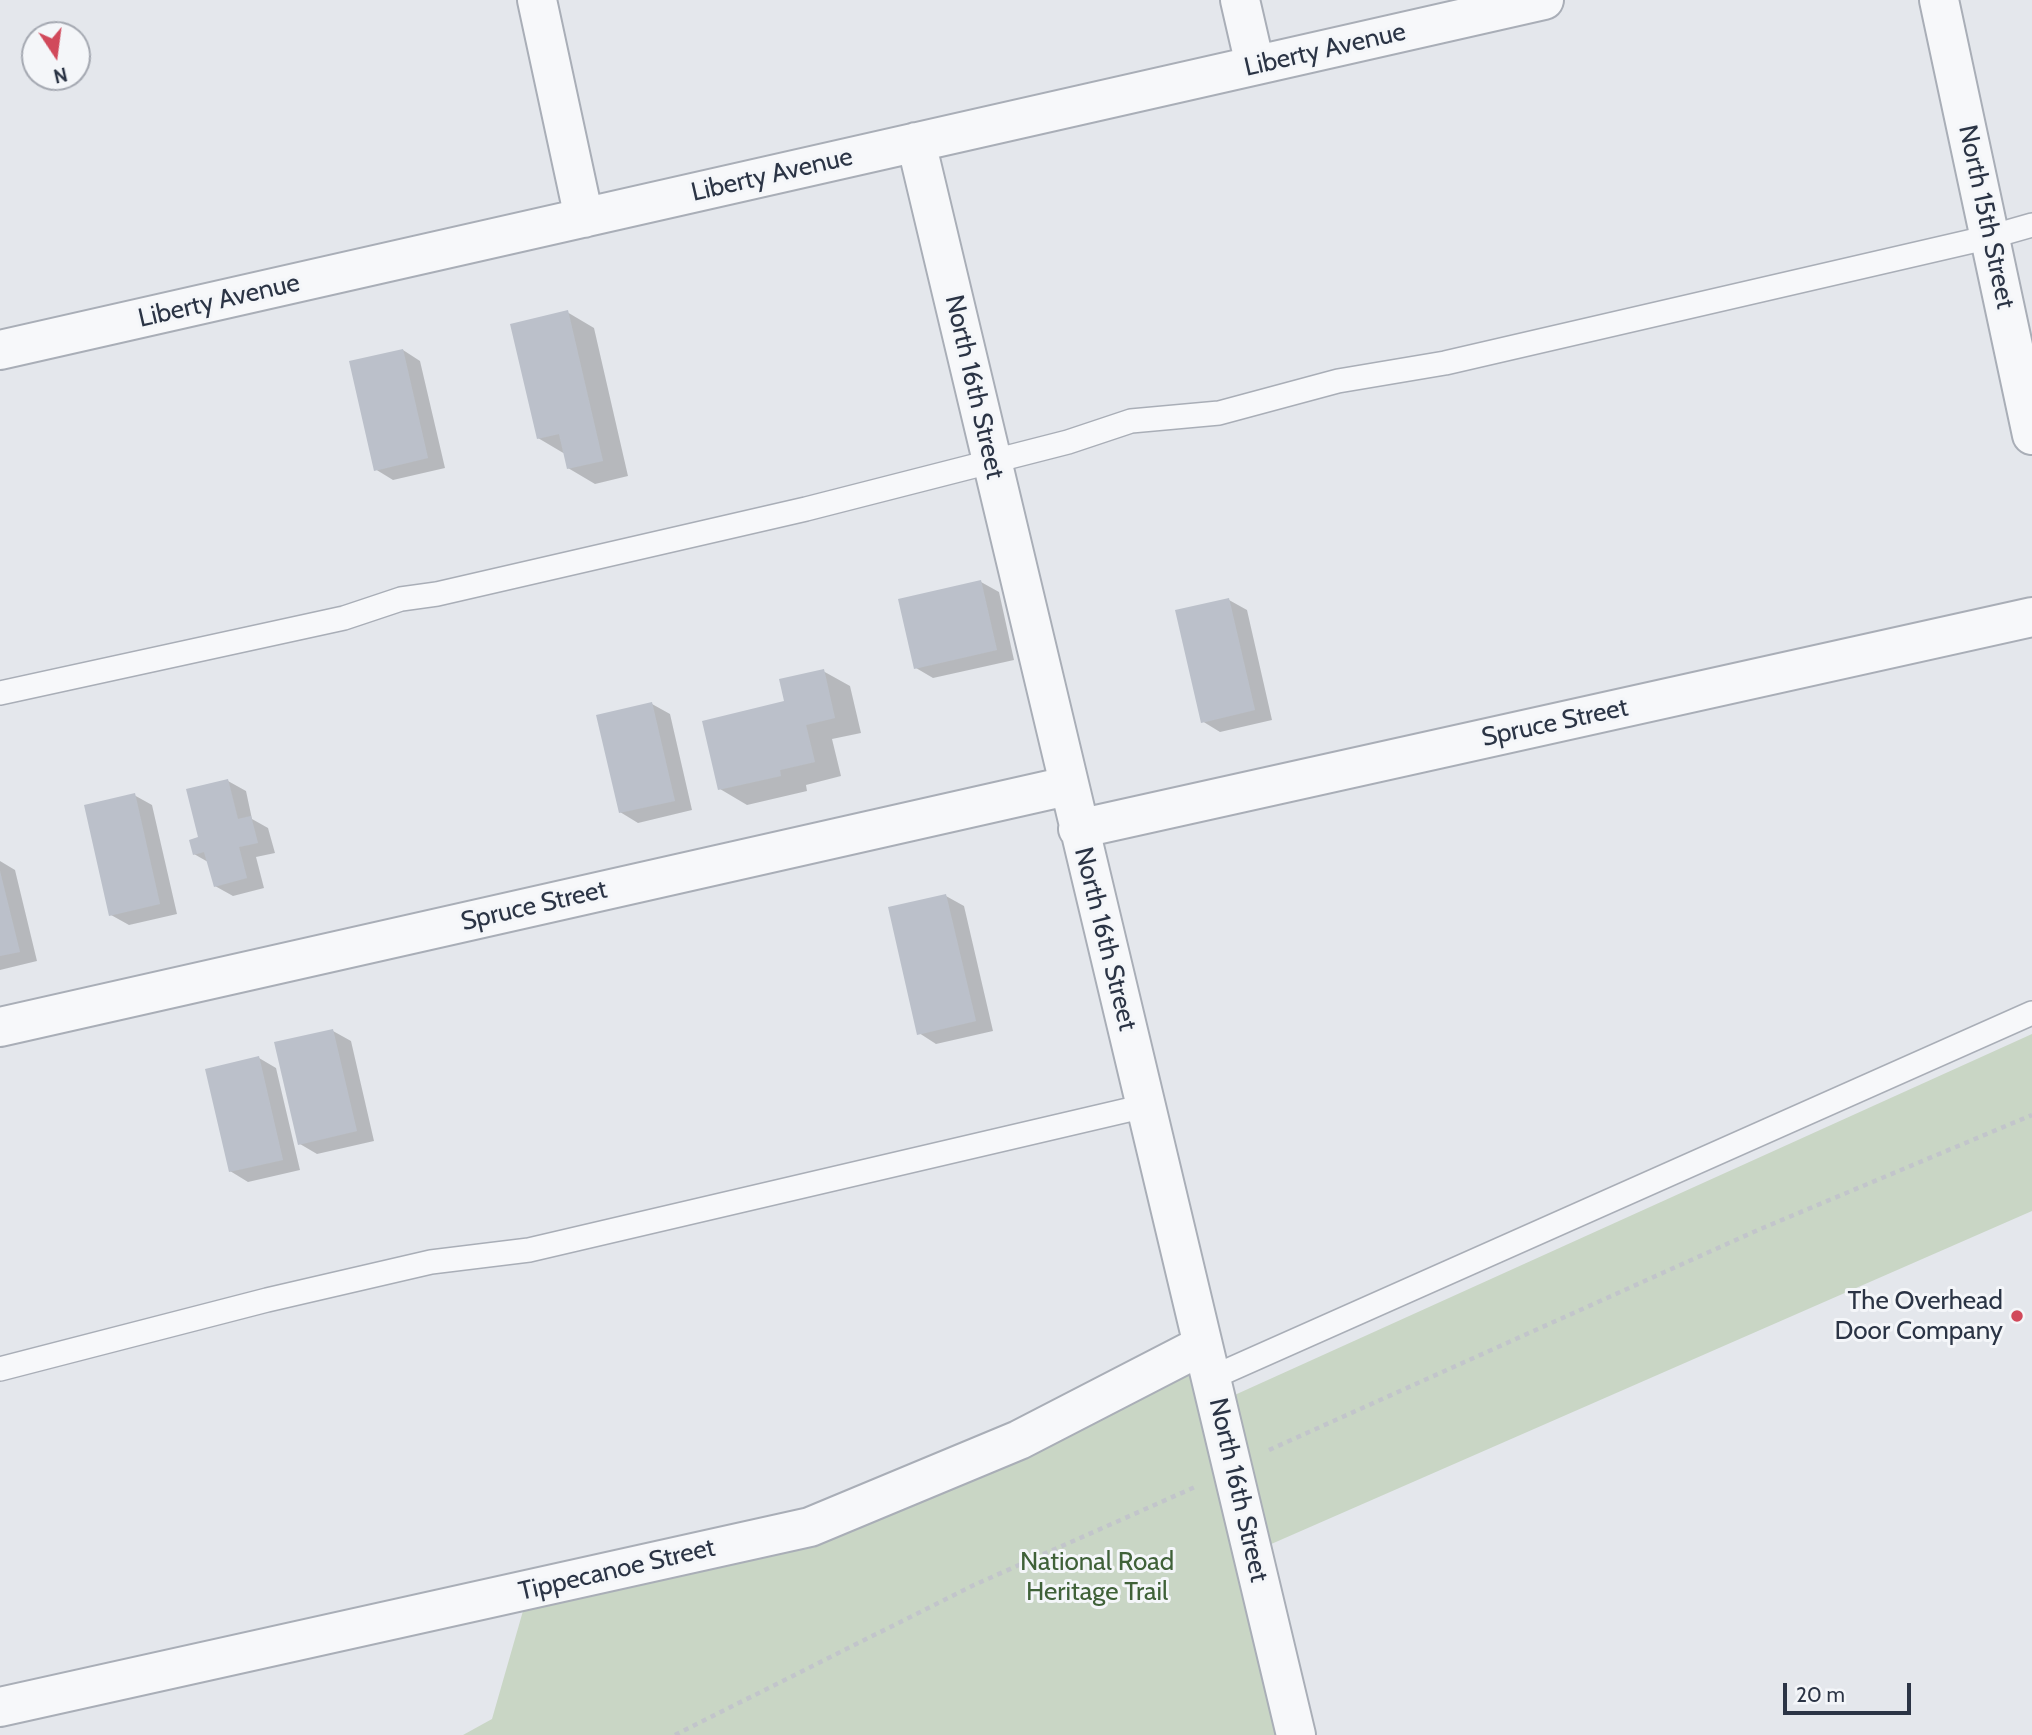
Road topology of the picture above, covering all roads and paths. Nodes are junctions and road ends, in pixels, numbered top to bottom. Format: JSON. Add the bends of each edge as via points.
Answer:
{"nodes":[{"id":1,"x":537,"y":0,"type":"edge"},
{"id":2,"x":1240,"y":0,"type":"edge"},
{"id":3,"x":1544,"y":0,"type":"edge"},
{"id":4,"x":1939,"y":0,"type":"edge"},
{"id":5,"x":1255,"y":65,"type":"junction"},
{"id":6,"x":916,"y":142,"type":"junction"},
{"id":7,"x":584,"y":218,"type":"junction"},
{"id":8,"x":2032,"y":225,"type":"edge"},
{"id":9,"x":1990,"y":237,"type":"junction"},
{"id":10,"x":0,"y":351,"type":"edge"},
{"id":11,"x":2032,"y":435,"type":"edge"},
{"id":12,"x":990,"y":460,"type":"junction"},
{"id":13,"x":2032,"y":617,"type":"edge"},
{"id":14,"x":0,"y":694,"type":"edge"},
{"id":15,"x":1068,"y":786,"type":"junction"},
{"id":16,"x":1078,"y":828,"type":"junction"},
{"id":17,"x":2032,"y":1013,"type":"edge"},
{"id":18,"x":0,"y":1027,"type":"edge"},
{"id":19,"x":1145,"y":1106,"type":"junction"},
{"id":20,"x":2032,"y":1115,"type":"edge"},
{"id":21,"x":1207,"y":1362,"type":"junction"},
{"id":22,"x":0,"y":1369,"type":"edge"},
{"id":23,"x":1281,"y":1444,"type":"dead end"},
{"id":24,"x":1187,"y":1489,"type":"dead end"},
{"id":25,"x":0,"y":1707,"type":"edge"},
{"id":26,"x":675,"y":1735,"type":"edge"},
{"id":27,"x":1296,"y":1735,"type":"edge"}],
"edges":[{"from":1,"to":7,"type":"street"},
{"from":2,"to":5,"type":"street"},
{"from":3,"to":5,"type":"street","name":"Liberty Avenue"},
{"from":4,"to":9,"type":"street","name":"North 15th Street"},
{"from":5,"to":6,"type":"street","name":"Liberty Avenue"},
{"from":6,"to":7,"type":"street","name":"Liberty Avenue"},
{"from":6,"to":12,"type":"street","name":"North 16th Street"},
{"from":7,"to":10,"type":"street","name":"Liberty Avenue"},
{"from":8,"to":9,"type":"lane"},
{"from":9,"to":11,"type":"street","name":"North 15th Street"},
{"from":9,"to":12,"type":"lane","via":[[1444,363],[1338,381],[1219,413],[1130,421],[1068,442]]},
{"from":12,"to":14,"type":"lane","via":[[806,509]]},
{"from":12,"to":15,"type":"street","name":"North 16th Street"},
{"from":13,"to":16,"type":"street","name":"Spruce Street"},
{"from":15,"to":16,"type":"street","name":"North 16th Street"},
{"from":15,"to":18,"type":"street","name":"Spruce Street"},
{"from":16,"to":19,"type":"street","name":"North 16th Street"},
{"from":17,"to":21,"type":"lane"},
{"from":19,"to":21,"type":"street","name":"North 16th Street"},
{"from":19,"to":22,"type":"lane","via":[[529,1250],[431,1262]]},
{"from":20,"to":23,"type":"path","via":[[1758,1230]]},
{"from":21,"to":25,"type":"street","name":"Tippecanoe Street","via":[[810,1527]]},
{"from":21,"to":27,"type":"street","name":"North 16th Street"},
{"from":24,"to":26,"type":"path","via":[[974,1585]]}]}
